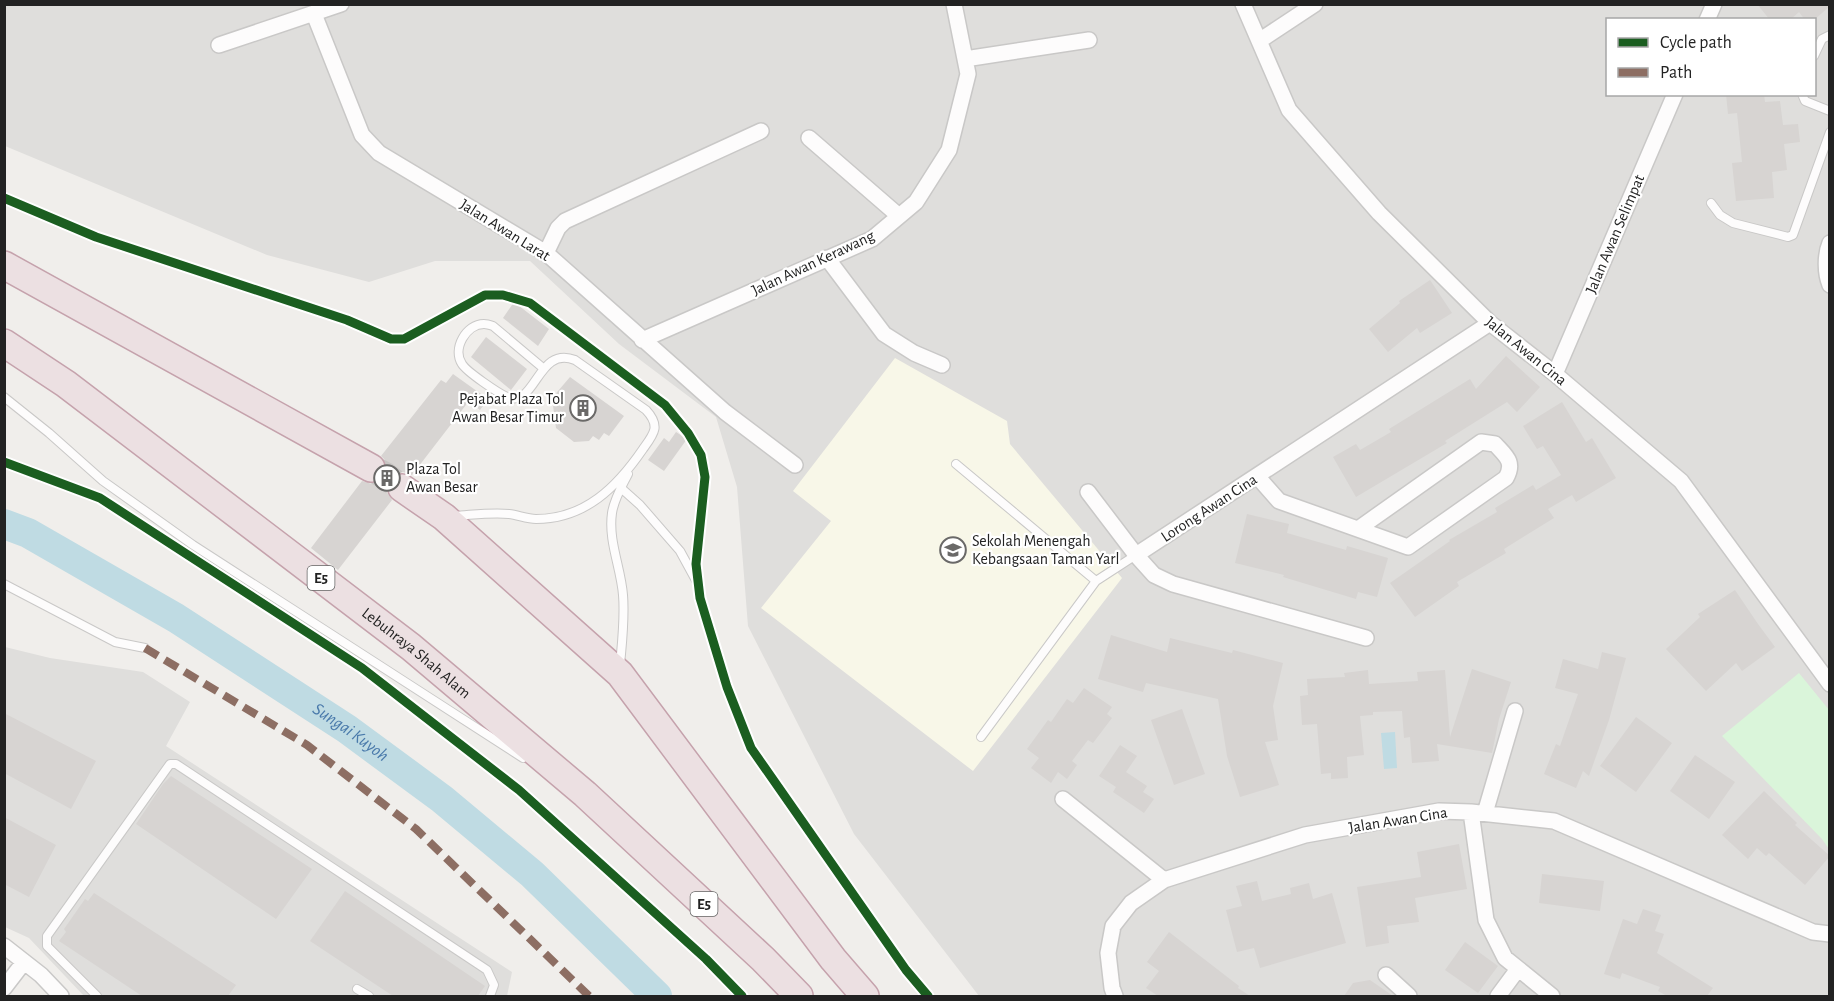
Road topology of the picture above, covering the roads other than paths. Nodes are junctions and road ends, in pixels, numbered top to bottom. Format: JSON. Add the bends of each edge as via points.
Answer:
{"nodes":[{"id":1,"x":341,"y":4,"type":"edge"},
{"id":2,"x":954,"y":4,"type":"edge"},
{"id":3,"x":1243,"y":4,"type":"edge"},
{"id":4,"x":1315,"y":4,"type":"edge"},
{"id":5,"x":1714,"y":4,"type":"edge"},
{"id":6,"x":314,"y":14,"type":"junction"},
{"id":7,"x":1708,"y":18,"type":"edge"},
{"id":8,"x":1830,"y":35,"type":"edge"},
{"id":9,"x":1089,"y":40,"type":"dead end"},
{"id":10,"x":1259,"y":41,"type":"junction"},
{"id":11,"x":219,"y":45,"type":"dead end"},
{"id":12,"x":1816,"y":54,"type":"edge"},
{"id":13,"x":965,"y":60,"type":"junction"},
{"id":14,"x":1674,"y":96,"type":"edge"},
{"id":15,"x":1803,"y":96,"type":"edge"},
{"id":16,"x":1830,"y":111,"type":"edge"},
{"id":17,"x":761,"y":131,"type":"dead end"},
{"id":18,"x":1830,"y":132,"type":"edge"},
{"id":19,"x":809,"y":138,"type":"dead end"},
{"id":20,"x":1711,"y":203,"type":"dead end"},
{"id":21,"x":899,"y":216,"type":"junction"},
{"id":22,"x":1830,"y":243,"type":"edge"},
{"id":23,"x":546,"y":253,"type":"junction"},
{"id":24,"x":827,"y":258,"type":"junction"},
{"id":25,"x":4,"y":265,"type":"edge"},
{"id":26,"x":1830,"y":285,"type":"edge"},
{"id":27,"x":1490,"y":323,"type":"junction"},
{"id":28,"x":642,"y":340,"type":"junction"},
{"id":29,"x":4,"y":343,"type":"edge"},
{"id":30,"x":942,"y":365,"type":"dead end"},
{"id":31,"x":543,"y":368,"type":"junction"},
{"id":32,"x":1555,"y":374,"type":"junction"},
{"id":33,"x":4,"y":397,"type":"edge"},
{"id":34,"x":956,"y":464,"type":"dead end"},
{"id":35,"x":632,"y":465,"type":"junction"},
{"id":36,"x":795,"y":465,"type":"dead end"},
{"id":37,"x":371,"y":468,"type":"tunnel mouth"},
{"id":38,"x":1257,"y":476,"type":"junction"},
{"id":39,"x":402,"y":488,"type":"tunnel mouth"},
{"id":40,"x":621,"y":488,"type":"junction"},
{"id":41,"x":1088,"y":492,"type":"dead end"},
{"id":42,"x":444,"y":517,"type":"junction"},
{"id":43,"x":1358,"y":529,"type":"junction"},
{"id":44,"x":1136,"y":555,"type":"junction"},
{"id":45,"x":1096,"y":581,"type":"junction"},
{"id":46,"x":4,"y":584,"type":"edge"},
{"id":47,"x":698,"y":584,"type":"dead end"},
{"id":48,"x":1366,"y":638,"type":"dead end"},
{"id":49,"x":145,"y":648,"type":"dead end"},
{"id":50,"x":620,"y":674,"type":"junction"},
{"id":51,"x":1830,"y":684,"type":"edge"},
{"id":52,"x":1515,"y":711,"type":"dead end"},
{"id":53,"x":981,"y":737,"type":"dead end"},
{"id":54,"x":531,"y":763,"type":"dead end"},
{"id":55,"x":550,"y":776,"type":"dead end"},
{"id":56,"x":1063,"y":799,"type":"dead end"},
{"id":57,"x":1478,"y":812,"type":"junction"},
{"id":58,"x":606,"y":813,"type":"junction"},
{"id":59,"x":1164,"y":880,"type":"junction"},
{"id":60,"x":1830,"y":934,"type":"edge"},
{"id":61,"x":4,"y":946,"type":"edge"},
{"id":62,"x":24,"y":962,"type":"junction"},
{"id":63,"x":1518,"y":969,"type":"junction"},
{"id":64,"x":1386,"y":975,"type":"dead end"},
{"id":65,"x":4,"y":988,"type":"edge"},
{"id":66,"x":357,"y":989,"type":"dead end"},
{"id":67,"x":61,"y":996,"type":"edge"},
{"id":68,"x":97,"y":996,"type":"edge"},
{"id":69,"x":369,"y":996,"type":"edge"},
{"id":70,"x":490,"y":996,"type":"edge"},
{"id":71,"x":799,"y":996,"type":"edge"},
{"id":72,"x":865,"y":996,"type":"edge"},
{"id":73,"x":1116,"y":996,"type":"edge"},
{"id":74,"x":1409,"y":996,"type":"edge"},
{"id":75,"x":1498,"y":996,"type":"edge"},
{"id":76,"x":1552,"y":996,"type":"edge"}],
"edges":[{"from":1,"to":6,"type":"street"},
{"from":2,"to":13,"type":"street","name":"Jalan Awan Kerawang"},
{"from":3,"to":10,"type":"street","name":"Jalan Awan Cina"},
{"from":4,"to":10,"type":"street"},
{"from":5,"to":7,"type":"street"},
{"from":6,"to":11,"type":"street"},
{"from":6,"to":23,"type":"street","name":"Jalan Awan Larat","via":[[362,135],[378,153]]},
{"from":8,"to":12,"type":"lane","via":[[1822,39]]},
{"from":9,"to":13,"type":"street"},
{"from":10,"to":27,"type":"street","name":"Jalan Awan Cina","via":[[1289,110],[1379,213]]},
{"from":13,"to":21,"type":"street","name":"Jalan Awan Kerawang","via":[[968,74],[948,150],[916,202]]},
{"from":14,"to":32,"type":"street","name":"Jalan Awan Selimpat"},
{"from":15,"to":16,"type":"lane","via":[[1805,101]]},
{"from":17,"to":23,"type":"street","via":[[565,221]]},
{"from":18,"to":20,"type":"lane","via":[[1793,235],[1733,223]]},
{"from":19,"to":21,"type":"street"},
{"from":21,"to":24,"type":"street","name":"Jalan Awan Kerawang","via":[[872,239]]},
{"from":22,"to":26,"type":"street","via":[[1826,252]]},
{"from":23,"to":28,"type":"street","name":"Jalan Awan Larat"},
{"from":24,"to":28,"type":"street","name":"Jalan Awan Kerawang"},
{"from":24,"to":30,"type":"street","via":[[884,334]]},
{"from":25,"to":37,"type":"highway"},
{"from":27,"to":32,"type":"street","name":"Jalan Awan Cina"},
{"from":27,"to":38,"type":"street","name":"Lorong Awan Cina"},
{"from":28,"to":36,"type":"street","name":"Jalan Awan Larat","via":[[725,412]]},
{"from":29,"to":58,"type":"highway","name":"Lebuhraya Shah Alam","number":"E5","via":[[66,384],[411,647]]},
{"from":31,"to":31,"type":"lane","via":[[493,326],[472,327],[458,347],[463,366],[499,393],[515,399],[527,392]]},
{"from":31,"to":35,"type":"lane","via":[[558,358],[575,360],[653,417],[656,426],[652,436]]},
{"from":32,"to":51,"type":"street","name":"Jalan Awan Cina","via":[[1681,481]]},
{"from":33,"to":54,"type":"lane","via":[[103,481],[193,545]]},
{"from":34,"to":45,"type":"lane"},
{"from":35,"to":40,"type":"lane"},
{"from":35,"to":42,"type":"lane","via":[[606,494],[557,518],[533,520],[509,514]]},
{"from":38,"to":43,"type":"street","via":[[1279,501]]},
{"from":38,"to":44,"type":"street","name":"Lorong Awan Cina"},
{"from":39,"to":42,"type":"highway"},
{"from":40,"to":47,"type":"lane","via":[[680,550]]},
{"from":40,"to":50,"type":"lane","via":[[612,512],[612,540],[623,599]]},
{"from":41,"to":44,"type":"street"},
{"from":42,"to":50,"type":"highway"},
{"from":43,"to":43,"type":"street","via":[[1481,442],[1496,444],[1510,461],[1506,478],[1408,547]]},
{"from":44,"to":45,"type":"lane"},
{"from":44,"to":48,"type":"street","via":[[1154,575],[1173,584]]},
{"from":45,"to":53,"type":"lane"},
{"from":46,"to":49,"type":"lane","via":[[115,642]]},
{"from":50,"to":72,"type":"highway","via":[[833,959]]},
{"from":52,"to":57,"type":"street"},
{"from":55,"to":58,"type":"lane"},
{"from":56,"to":59,"type":"street"},
{"from":57,"to":59,"type":"street","name":"Jalan Awan Cina","via":[[1438,811],[1305,835]]},
{"from":57,"to":60,"type":"street","name":"Jalan Awan Cina","via":[[1554,821],[1813,932]]},
{"from":57,"to":63,"type":"street","via":[[1486,920],[1505,958]]},
{"from":58,"to":71,"type":"highway","name":"Lebuhraya Shah Alam","number":"E5"},
{"from":59,"to":73,"type":"street","name":"Jalan Awan Cina","via":[[1131,903],[1113,926],[1108,953]]},
{"from":61,"to":62,"type":"street"},
{"from":62,"to":65,"type":"street"},
{"from":62,"to":67,"type":"street"},
{"from":63,"to":75,"type":"street"},
{"from":63,"to":76,"type":"street"},
{"from":64,"to":74,"type":"street"},
{"from":66,"to":69,"type":"lane"},
{"from":68,"to":70,"type":"lane","via":[[46,946],[47,936],[170,764],[176,764],[487,970],[494,985]]}]}
